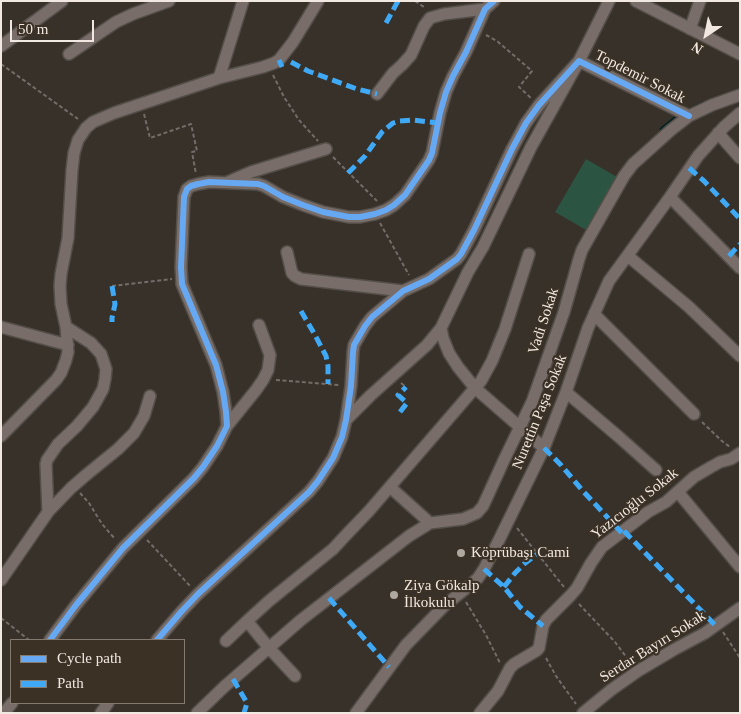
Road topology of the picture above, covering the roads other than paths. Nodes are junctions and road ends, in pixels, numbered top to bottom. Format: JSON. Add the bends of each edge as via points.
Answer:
{"nodes":[{"id":1,"x":170,"y":1,"type":"edge"},
{"id":2,"x":242,"y":1,"type":"edge"},
{"id":3,"x":318,"y":1,"type":"edge"},
{"id":4,"x":494,"y":1,"type":"edge"},
{"id":5,"x":609,"y":1,"type":"edge"},
{"id":6,"x":636,"y":1,"type":"edge"},
{"id":7,"x":700,"y":1,"type":"edge"},
{"id":8,"x":58,"y":2,"type":"edge"},
{"id":9,"x":485,"y":9,"type":"junction"},
{"id":10,"x":690,"y":29,"type":"junction"},
{"id":11,"x":1,"y":46,"type":"edge"},
{"id":12,"x":69,"y":54,"type":"dead end"},
{"id":13,"x":740,"y":54,"type":"edge"},
{"id":14,"x":579,"y":61,"type":"junction"},
{"id":15,"x":219,"y":78,"type":"junction"},
{"id":16,"x":377,"y":94,"type":"dead end"},
{"id":17,"x":740,"y":95,"type":"edge"},
{"id":18,"x":740,"y":113,"type":"edge"},
{"id":19,"x":689,"y":116,"type":"junction"},
{"id":20,"x":718,"y":133,"type":"junction"},
{"id":21,"x":326,"y":149,"type":"road end"},
{"id":22,"x":740,"y":158,"type":"edge"},
{"id":23,"x":226,"y":182,"type":"junction"},
{"id":24,"x":670,"y":197,"type":"junction"},
{"id":25,"x":287,"y":252,"type":"dead end"},
{"id":26,"x":530,"y":254,"type":"dead end"},
{"id":27,"x":628,"y":256,"type":"junction"},
{"id":28,"x":740,"y":268,"type":"edge"},
{"id":29,"x":403,"y":291,"type":"junction"},
{"id":30,"x":594,"y":314,"type":"junction"},
{"id":31,"x":259,"y":324,"type":"dead end"},
{"id":32,"x":1,"y":327,"type":"edge"},
{"id":33,"x":66,"y":327,"type":"junction"},
{"id":34,"x":441,"y":328,"type":"junction"},
{"id":35,"x":68,"y":345,"type":"junction"},
{"id":36,"x":740,"y":356,"type":"edge"},
{"id":37,"x":475,"y":388,"type":"junction"},
{"id":38,"x":566,"y":392,"type":"junction"},
{"id":39,"x":150,"y":396,"type":"dead end"},
{"id":40,"x":694,"y":414,"type":"road end"},
{"id":41,"x":346,"y":420,"type":"junction"},
{"id":42,"x":227,"y":426,"type":"junction"},
{"id":43,"x":520,"y":428,"type":"junction"},
{"id":44,"x":1,"y":436,"type":"edge"},
{"id":45,"x":544,"y":448,"type":"junction"},
{"id":46,"x":737,"y":456,"type":"edge"},
{"id":47,"x":656,"y":470,"type":"road end"},
{"id":48,"x":390,"y":487,"type":"junction"},
{"id":49,"x":678,"y":492,"type":"junction"},
{"id":50,"x":48,"y":512,"type":"junction"},
{"id":51,"x":430,"y":523,"type":"junction"},
{"id":52,"x":740,"y":567,"type":"edge"},
{"id":53,"x":1,"y":580,"type":"edge"},
{"id":54,"x":740,"y":608,"type":"edge"},
{"id":55,"x":247,"y":621,"type":"junction"},
{"id":56,"x":51,"y":639,"type":"edge"},
{"id":57,"x":158,"y":639,"type":"edge"},
{"id":58,"x":226,"y":641,"type":"dead end"},
{"id":59,"x":269,"y":648,"type":"junction"},
{"id":60,"x":295,"y":676,"type":"dead end"},
{"id":61,"x":198,"y":713,"type":"edge"},
{"id":62,"x":356,"y":713,"type":"edge"},
{"id":63,"x":480,"y":713,"type":"edge"},
{"id":64,"x":583,"y":713,"type":"edge"}],
"edges":[{"from":1,"to":12,"type":"street","via":[[116,22]]},
{"from":2,"to":15,"type":"street"},
{"from":3,"to":15,"type":"street","via":[[279,60]]},
{"from":4,"to":9,"type":"street"},
{"from":5,"to":14,"type":"street"},
{"from":6,"to":10,"type":"street"},
{"from":7,"to":10,"type":"street"},
{"from":8,"to":11,"type":"street"},
{"from":9,"to":16,"type":"street","via":[[430,18],[411,55]]},
{"from":9,"to":23,"type":"street","via":[[446,92],[429,160],[405,195],[394,205],[360,217],[339,216],[303,205],[258,184]]},
{"from":10,"to":13,"type":"street"},
{"from":14,"to":19,"type":"street","name":"Topdemir Sokak"},
{"from":14,"to":29,"type":"street","via":[[539,105],[519,135],[461,254],[429,279]]},
{"from":14,"to":34,"type":"street","via":[[532,146]]},
{"from":15,"to":33,"type":"street","via":[[100,118],[82,133],[74,153],[68,238],[60,286]]},
{"from":17,"to":19,"type":"street","name":"Vadi Sokak"},
{"from":18,"to":20,"type":"street","name":"Nurettin Paşa Sokak"},
{"from":19,"to":43,"type":"street","name":"Vadi Sokak","via":[[628,170],[582,250],[547,362]]},
{"from":20,"to":22,"type":"street"},
{"from":20,"to":24,"type":"street","name":"Nurettin Paşa Sokak"},
{"from":21,"to":23,"type":"street"},
{"from":23,"to":42,"type":"street","via":[[198,184],[185,193],[181,278],[216,365]]},
{"from":24,"to":27,"type":"street","name":"Nurettin Paşa Sokak"},
{"from":24,"to":28,"type":"street"},
{"from":25,"to":29,"type":"street","via":[[292,273],[301,279]]},
{"from":26,"to":37,"type":"street","via":[[498,348]]},
{"from":27,"to":30,"type":"street","name":"Nurettin Paşa Sokak","via":[[609,281]]},
{"from":27,"to":36,"type":"street","via":[[689,307]]},
{"from":29,"to":41,"type":"street","via":[[372,317],[357,339],[352,352]]},
{"from":30,"to":38,"type":"street","name":"Nurettin Paşa Sokak"},
{"from":30,"to":40,"type":"street"},
{"from":31,"to":42,"type":"street","via":[[270,355],[268,370]]},
{"from":32,"to":35,"type":"street"},
{"from":33,"to":35,"type":"street"},
{"from":33,"to":50,"type":"street","via":[[97,348],[106,369],[103,389],[93,407],[47,460]]},
{"from":34,"to":37,"type":"street","via":[[449,353]]},
{"from":34,"to":41,"type":"street"},
{"from":35,"to":44,"type":"street","via":[[64,366],[56,380]]},
{"from":37,"to":43,"type":"street"},
{"from":37,"to":48,"type":"street"},
{"from":38,"to":45,"type":"street","name":"Nurettin Paşa Sokak"},
{"from":38,"to":47,"type":"street"},
{"from":39,"to":50,"type":"street","via":[[144,416],[131,437]]},
{"from":41,"to":57,"type":"street","via":[[333,458],[318,482],[198,594]]},
{"from":42,"to":56,"type":"street","via":[[210,458],[194,478],[124,548]]},
{"from":43,"to":45,"type":"street"},
{"from":43,"to":51,"type":"street","name":"Vadi Sokak","via":[[483,506],[463,519]]},
{"from":45,"to":62,"type":"street","name":"Nurettin Paşa Sokak","via":[[478,578],[445,605],[406,645]]},
{"from":46,"to":49,"type":"street","name":"Yazıcıoğlu Sokak","via":[[702,471]]},
{"from":48,"to":51,"type":"street"},
{"from":48,"to":55,"type":"street","via":[[333,548]]},
{"from":49,"to":52,"type":"street"},
{"from":49,"to":63,"type":"street","name":"Yazıcıoğlu Sokak","via":[[602,547],[571,595],[542,626],[539,648],[510,668]]},
{"from":50,"to":53,"type":"street"},
{"from":51,"to":59,"type":"street","via":[[322,603]]},
{"from":54,"to":64,"type":"street","name":"Serdar Bayırı Sokak","via":[[705,633],[638,671]]},
{"from":55,"to":58,"type":"street"},
{"from":55,"to":59,"type":"street"},
{"from":59,"to":60,"type":"street"},
{"from":59,"to":61,"type":"street"}]}
